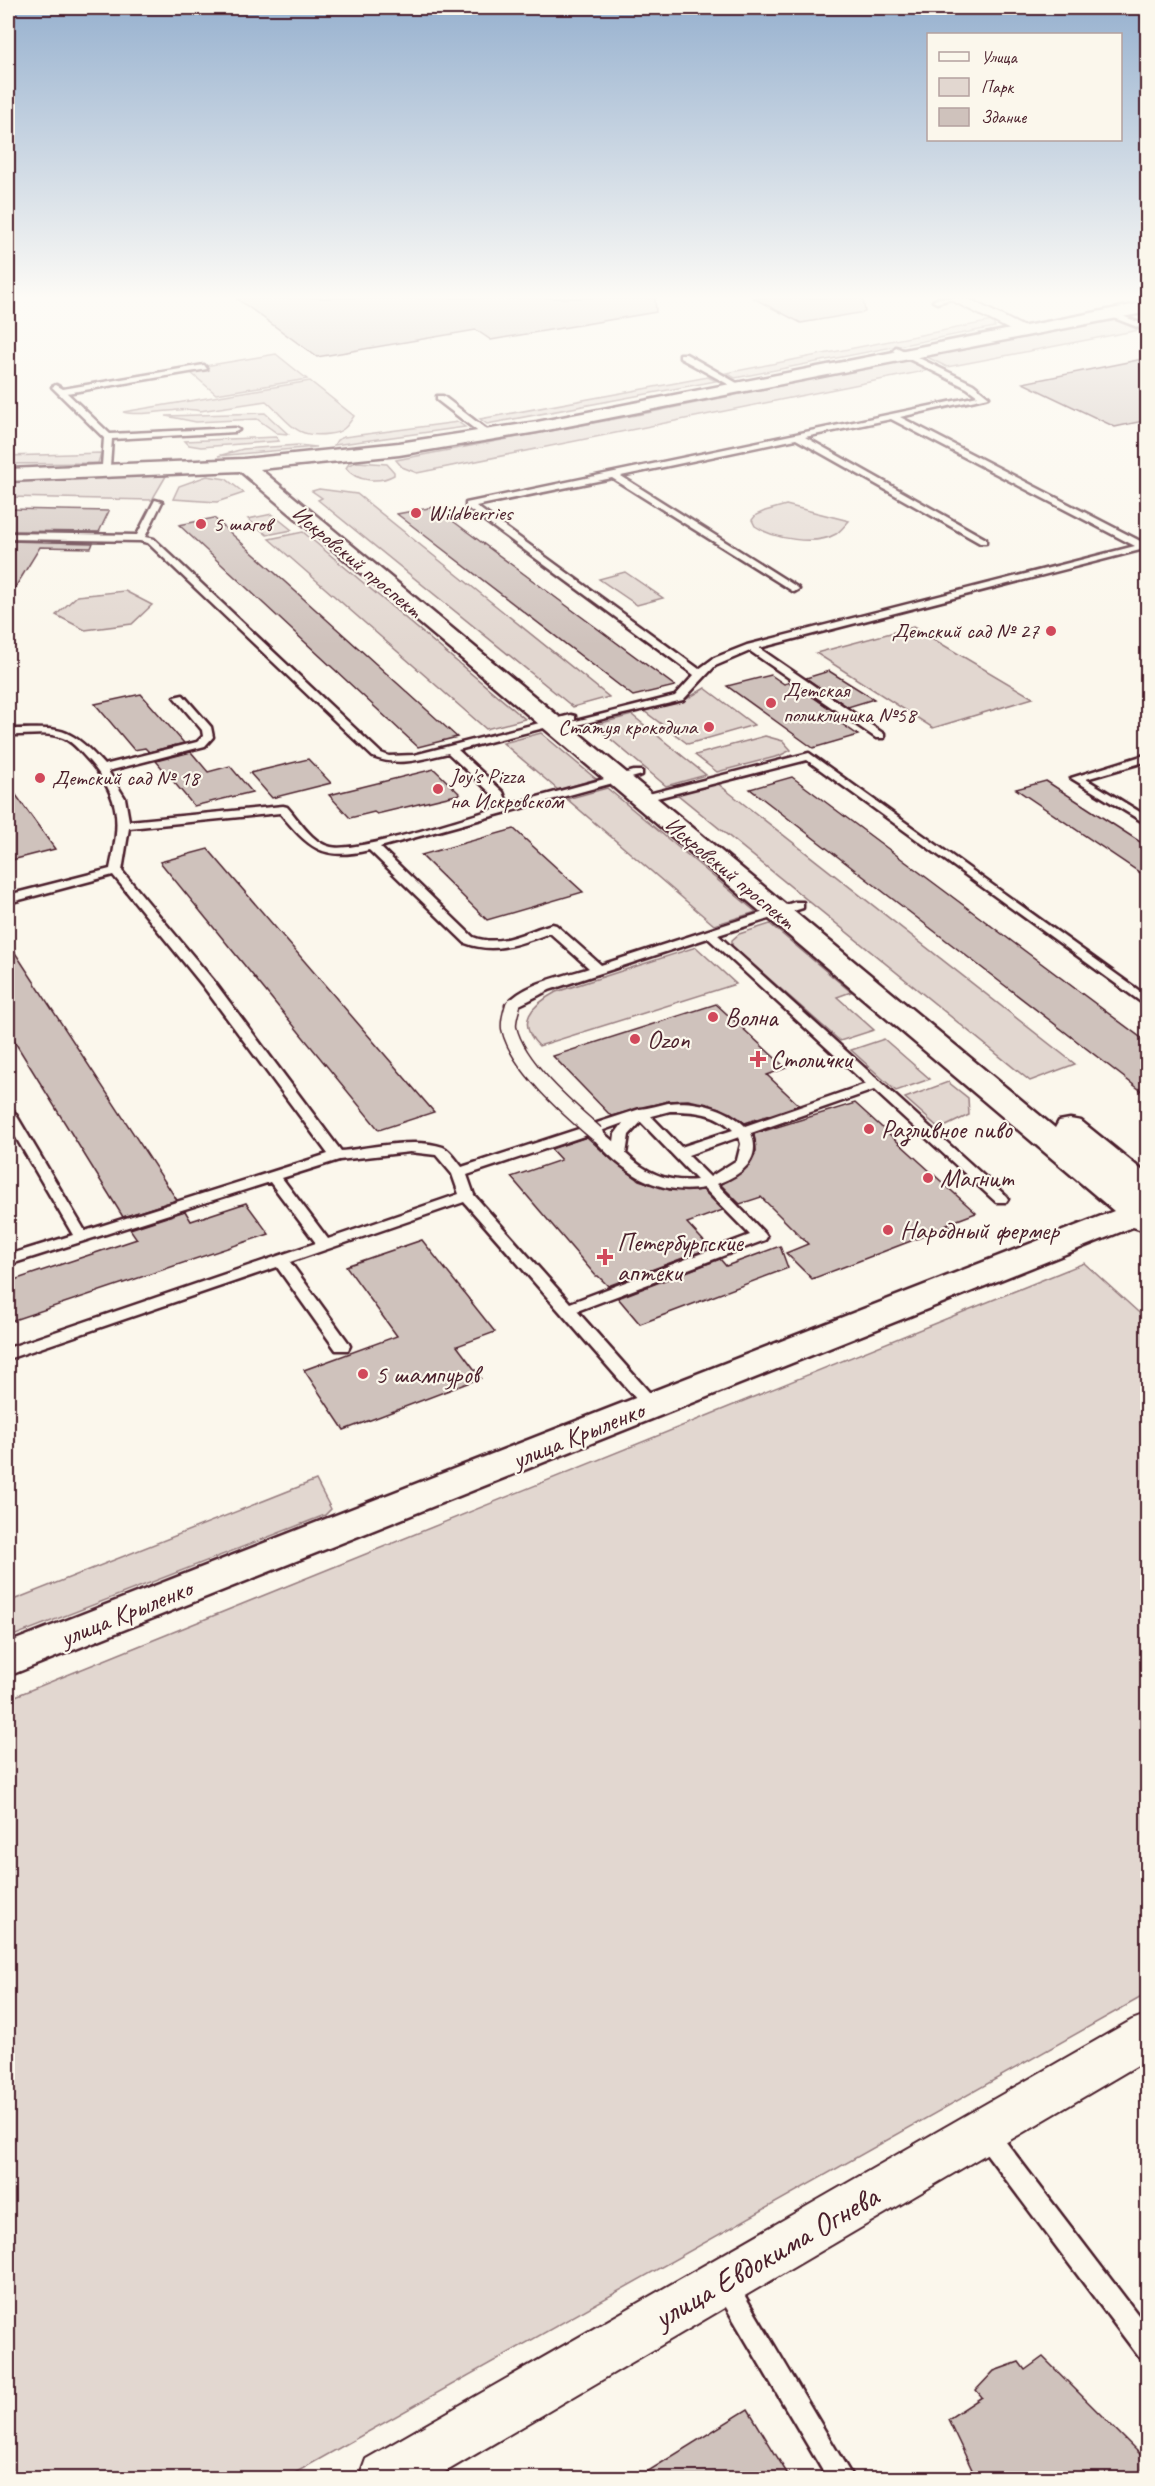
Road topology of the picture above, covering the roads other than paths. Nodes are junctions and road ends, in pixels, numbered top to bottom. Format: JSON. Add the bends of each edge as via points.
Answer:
{"nodes":[{"id":1,"x":84,"y":414,"type":"edge"},
{"id":2,"x":461,"y":414,"type":"edge"},
{"id":3,"x":578,"y":414,"type":"edge"},
{"id":4,"x":907,"y":414,"type":"edge"},
{"id":5,"x":893,"y":417,"type":"junction"},
{"id":6,"x":235,"y":430,"type":"dead end"},
{"id":7,"x":484,"y":432,"type":"junction"},
{"id":8,"x":108,"y":437,"type":"junction"},
{"id":9,"x":798,"y":437,"type":"junction"},
{"id":10,"x":253,"y":462,"type":"junction"},
{"id":11,"x":106,"y":466,"type":"junction"},
{"id":12,"x":8,"y":468,"type":"edge"},
{"id":13,"x":8,"y":475,"type":"edge"},
{"id":14,"x":614,"y":475,"type":"junction"},
{"id":15,"x":158,"y":502,"type":"dead end"},
{"id":16,"x":8,"y":536,"type":"edge"},
{"id":17,"x":140,"y":538,"type":"junction"},
{"id":18,"x":983,"y":541,"type":"dead end"},
{"id":19,"x":1145,"y":546,"type":"edge"},
{"id":20,"x":794,"y":589,"type":"dead end"},
{"id":21,"x":751,"y":646,"type":"junction"},
{"id":22,"x":699,"y":674,"type":"junction"},
{"id":23,"x":179,"y":697,"type":"dead end"},
{"id":24,"x":564,"y":724,"type":"junction"},
{"id":25,"x":8,"y":732,"type":"edge"},
{"id":26,"x":880,"y":736,"type":"dead end"},
{"id":27,"x":450,"y":749,"type":"junction"},
{"id":28,"x":1148,"y":757,"type":"edge"},
{"id":29,"x":102,"y":769,"type":"junction"},
{"id":30,"x":639,"y":786,"type":"junction"},
{"id":31,"x":506,"y":809,"type":"junction"},
{"id":32,"x":1148,"y":822,"type":"edge"},
{"id":33,"x":125,"y":825,"type":"junction"},
{"id":34,"x":372,"y":846,"type":"junction"},
{"id":35,"x":116,"y":871,"type":"junction"},
{"id":36,"x":8,"y":899,"type":"edge"},
{"id":37,"x":788,"y":909,"type":"junction"},
{"id":38,"x":711,"y":935,"type":"junction"},
{"id":39,"x":599,"y":970,"type":"junction"},
{"id":40,"x":1148,"y":1003,"type":"edge"},
{"id":41,"x":876,"y":1085,"type":"junction"},
{"id":42,"x":8,"y":1113,"type":"edge"},
{"id":43,"x":620,"y":1153,"type":"junction"},
{"id":44,"x":679,"y":1153,"type":"junction"},
{"id":45,"x":337,"y":1156,"type":"junction"},
{"id":46,"x":459,"y":1173,"type":"junction"},
{"id":47,"x":274,"y":1177,"type":"junction"},
{"id":48,"x":467,"y":1196,"type":"junction"},
{"id":49,"x":1001,"y":1199,"type":"dead end"},
{"id":50,"x":1145,"y":1209,"type":"edge"},
{"id":51,"x":81,"y":1236,"type":"junction"},
{"id":52,"x":325,"y":1245,"type":"junction"},
{"id":53,"x":8,"y":1260,"type":"edge"},
{"id":54,"x":280,"y":1260,"type":"junction"},
{"id":55,"x":568,"y":1309,"type":"junction"},
{"id":56,"x":342,"y":1346,"type":"dead end"},
{"id":57,"x":8,"y":1354,"type":"edge"},
{"id":58,"x":651,"y":1406,"type":"junction"},
{"id":59,"x":8,"y":1660,"type":"edge"},
{"id":60,"x":1143,"y":2046,"type":"edge"},
{"id":61,"x":983,"y":2130,"type":"junction"},
{"id":62,"x":724,"y":2282,"type":"junction"},
{"id":63,"x":1148,"y":2348,"type":"edge"},
{"id":64,"x":385,"y":2478,"type":"edge"},
{"id":65,"x":841,"y":2478,"type":"edge"}],
"edges":[{"from":1,"to":8,"type":"lane"},
{"from":2,"to":7,"type":"lane"},
{"from":3,"to":7,"type":"street"},
{"from":4,"to":5,"type":"lane"},
{"from":5,"to":9,"type":"lane"},
{"from":5,"to":19,"type":"lane"},
{"from":6,"to":8,"type":"lane"},
{"from":7,"to":10,"type":"street","via":[[399,449]]},
{"from":8,"to":11,"type":"lane"},
{"from":9,"to":14,"type":"lane"},
{"from":9,"to":18,"type":"lane"},
{"from":10,"to":11,"type":"street"},
{"from":10,"to":13,"type":"street"},
{"from":10,"to":24,"type":"street","name":"Искровский проспект"},
{"from":11,"to":12,"type":"street"},
{"from":14,"to":20,"type":"lane"},
{"from":14,"to":22,"type":"lane","via":[[469,505]]},
{"from":15,"to":17,"type":"lane"},
{"from":16,"to":17,"type":"lane"},
{"from":17,"to":27,"type":"lane","via":[[151,541],[377,755],[402,759]]},
{"from":19,"to":21,"type":"lane"},
{"from":21,"to":22,"type":"lane","via":[[713,661]]},
{"from":21,"to":26,"type":"lane"},
{"from":22,"to":24,"type":"lane","via":[[693,687],[679,698]]},
{"from":23,"to":29,"type":"lane","via":[[207,729],[208,737],[201,744]]},
{"from":24,"to":27,"type":"lane"},
{"from":24,"to":30,"type":"street","name":"Искровский проспект"},
{"from":25,"to":29,"type":"lane","via":[[63,734],[73,738]]},
{"from":27,"to":31,"type":"lane","via":[[499,794]]},
{"from":28,"to":32,"type":"lane","via":[[1077,778]]},
{"from":29,"to":33,"type":"lane","via":[[118,792]]},
{"from":30,"to":31,"type":"lane"},
{"from":30,"to":37,"type":"street","name":"Искровский проспект"},
{"from":30,"to":40,"type":"lane","via":[[809,756]]},
{"from":31,"to":34,"type":"lane"},
{"from":33,"to":34,"type":"lane","via":[[283,809],[315,846],[332,851]]},
{"from":33,"to":35,"type":"lane"},
{"from":34,"to":39,"type":"lane","via":[[469,940],[488,946],[552,928]]},
{"from":35,"to":36,"type":"lane"},
{"from":35,"to":45,"type":"lane","via":[[208,983]]},
{"from":37,"to":38,"type":"lane"},
{"from":37,"to":50,"type":"street","name":"Искровский проспект"},
{"from":38,"to":39,"type":"lane"},
{"from":38,"to":41,"type":"lane"},
{"from":39,"to":43,"type":"lane","bridge":true,"via":[[525,995],[513,1005],[509,1028],[513,1040],[553,1092]]},
{"from":41,"to":44,"type":"lane"},
{"from":41,"to":49,"type":"lane"},
{"from":42,"to":51,"type":"lane"},
{"from":43,"to":43,"type":"lane","via":[[621,1132],[631,1121],[646,1112],[669,1107],[717,1112],[738,1126],[748,1143],[746,1158],[734,1171],[712,1182],[693,1185],[647,1178],[628,1165]]},
{"from":44,"to":46,"type":"lane","via":[[640,1113]]},
{"from":44,"to":55,"type":"lane","via":[[760,1237]]},
{"from":45,"to":46,"type":"lane","via":[[410,1148],[440,1151]]},
{"from":45,"to":47,"type":"lane"},
{"from":46,"to":48,"type":"lane"},
{"from":47,"to":51,"type":"lane"},
{"from":47,"to":52,"type":"lane"},
{"from":48,"to":52,"type":"lane"},
{"from":48,"to":55,"type":"lane"},
{"from":50,"to":58,"type":"street","name":"улица Крыленко"},
{"from":51,"to":53,"type":"lane"},
{"from":52,"to":54,"type":"lane"},
{"from":54,"to":56,"type":"lane"},
{"from":54,"to":57,"type":"lane"},
{"from":55,"to":58,"type":"lane"},
{"from":58,"to":59,"type":"street","name":"улица Крыленко"},
{"from":60,"to":61,"type":"street","name":"улица Евдокима Огнева"},
{"from":61,"to":62,"type":"street","name":"улица Евдокима Огнева"},
{"from":61,"to":63,"type":"lane"},
{"from":62,"to":64,"type":"street","name":"улица Евдокима Огнева"},
{"from":62,"to":65,"type":"lane"}]}
